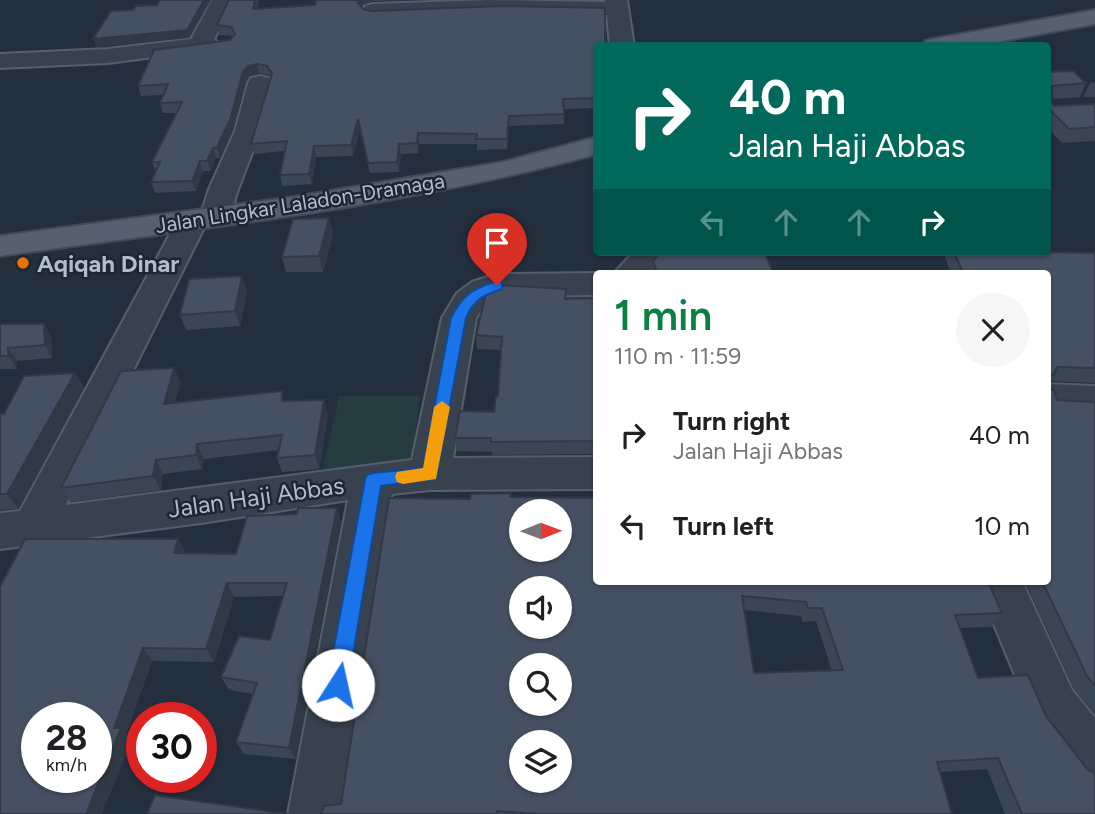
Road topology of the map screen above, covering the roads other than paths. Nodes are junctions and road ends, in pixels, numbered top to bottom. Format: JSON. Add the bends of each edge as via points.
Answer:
{"nodes":[{"id":1,"x":223,"y":0,"type":"edge"},
{"id":2,"x":615,"y":5,"type":"edge"},
{"id":3,"x":373,"y":11,"type":"edge"},
{"id":4,"x":1095,"y":17,"type":"edge"},
{"id":5,"x":621,"y":42,"type":"edge"},
{"id":6,"x":955,"y":42,"type":"edge"},
{"id":7,"x":0,"y":61,"type":"edge"},
{"id":8,"x":260,"y":83,"type":"dead end"},
{"id":9,"x":593,"y":146,"type":"edge"},
{"id":10,"x":204,"y":219,"type":"junction"},
{"id":11,"x":0,"y":246,"type":"edge"},
{"id":12,"x":649,"y":256,"type":"edge"},
{"id":13,"x":633,"y":270,"type":"edge"},
{"id":14,"x":593,"y":284,"type":"edge"},
{"id":15,"x":1051,"y":398,"type":"edge"},
{"id":16,"x":1095,"y":400,"type":"edge"},
{"id":17,"x":593,"y":472,"type":"edge"},
{"id":18,"x":430,"y":474,"type":"junction"},
{"id":19,"x":373,"y":480,"type":"junction"},
{"id":20,"x":16,"y":529,"type":"edge"},
{"id":21,"x":1001,"y":585,"type":"edge"},
{"id":22,"x":1095,"y":760,"type":"edge"},
{"id":23,"x":316,"y":814,"type":"edge"}],
"edges":[{"from":1,"to":7,"type":"street","via":[[211,43],[108,56]]},
{"from":2,"to":3,"type":"street"},
{"from":2,"to":5,"type":"street"},
{"from":4,"to":6,"type":"main road"},
{"from":8,"to":10,"type":"street","via":[[243,146]]},
{"from":9,"to":10,"type":"main road","name":"Jalan Lingkar Laladon-Dramaga","via":[[505,170]]},
{"from":10,"to":11,"type":"main road","name":"Jalan Lingkar Laladon-Dramaga"},
{"from":10,"to":20,"type":"street"},
{"from":12,"to":13,"type":"street"},
{"from":14,"to":18,"type":"street","via":[[497,285],[475,293],[465,304],[458,318]]},
{"from":15,"to":16,"type":"street"},
{"from":17,"to":18,"type":"street","name":"Jalan Haji Abbas"},
{"from":18,"to":19,"type":"street","name":"Jalan Haji Abbas"},
{"from":19,"to":20,"type":"street","name":"Jalan Haji Abbas"},
{"from":19,"to":23,"type":"street"},
{"from":21,"to":22,"type":"street","via":[[1054,708]]}]}
